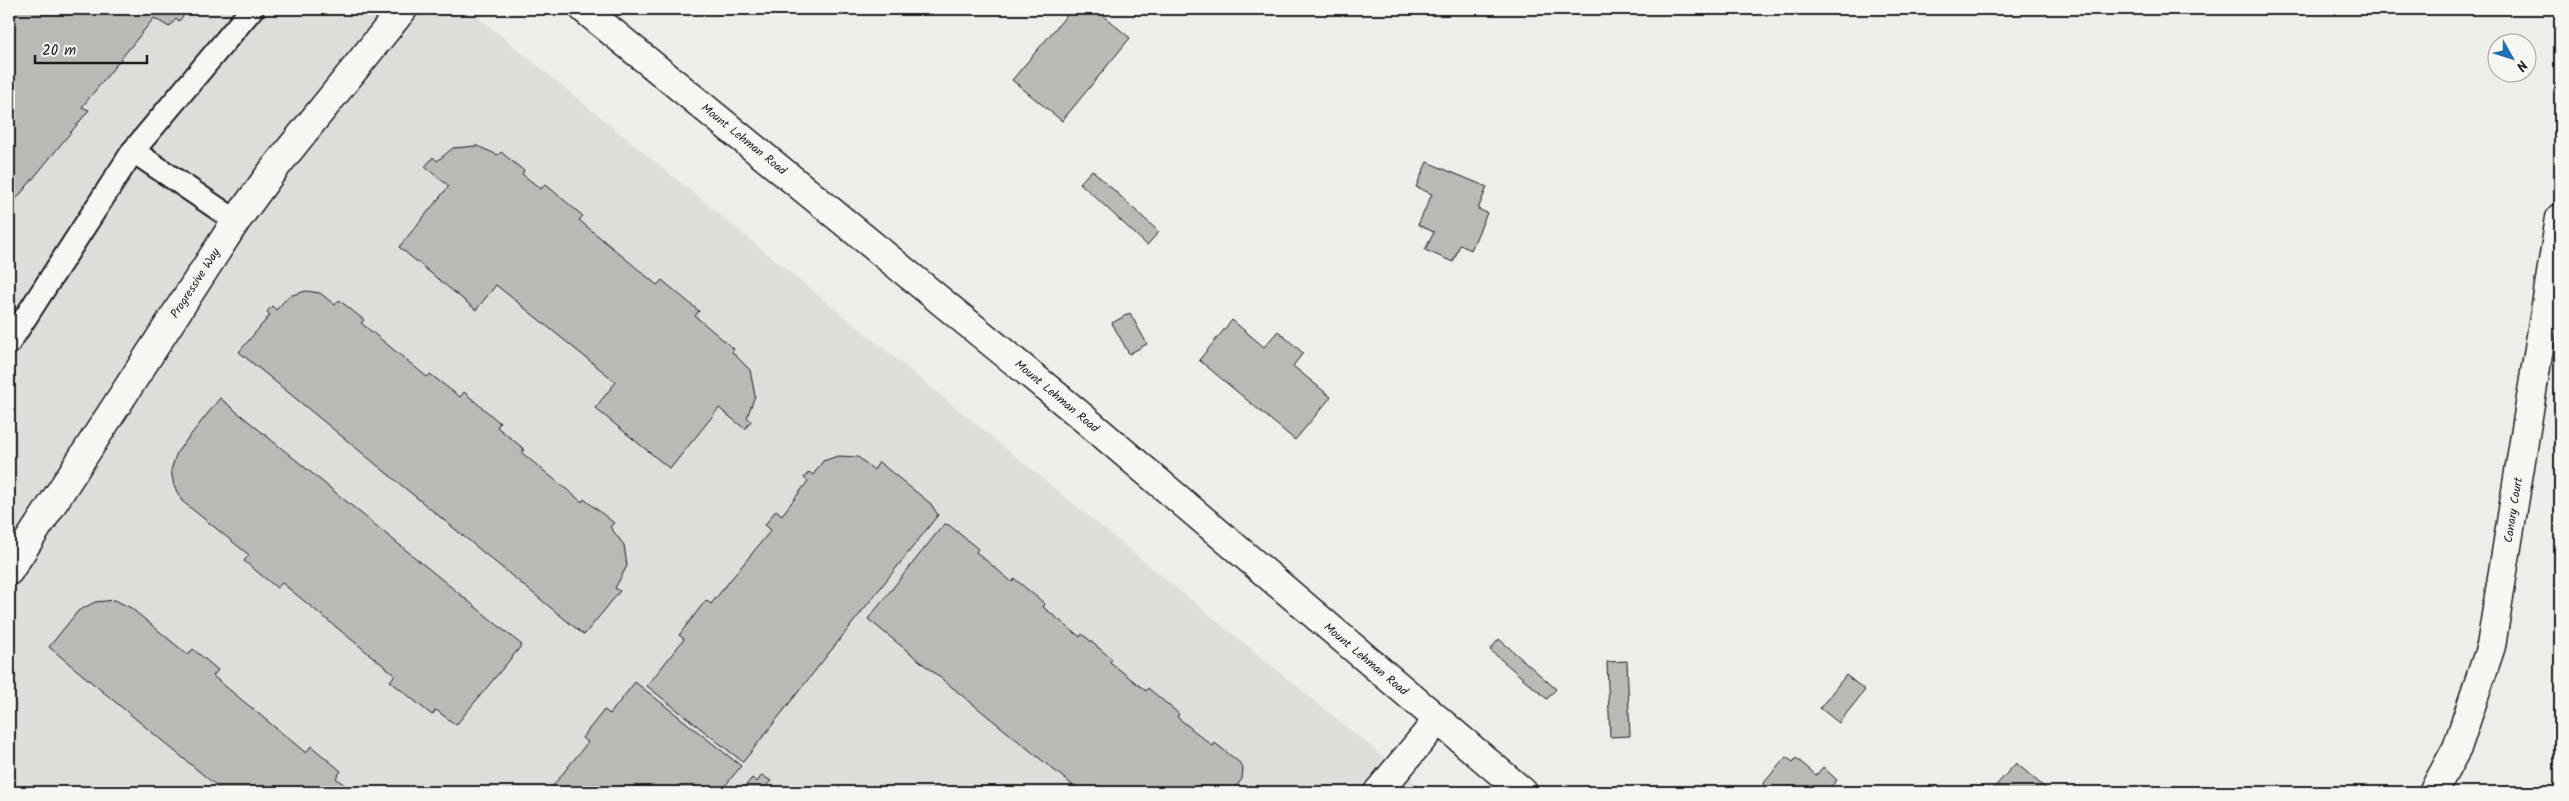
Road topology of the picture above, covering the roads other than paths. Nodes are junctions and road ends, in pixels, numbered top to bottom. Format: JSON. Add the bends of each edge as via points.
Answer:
{"nodes":[{"id":1,"x":252,"y":9,"type":"edge"},
{"id":2,"x":403,"y":9,"type":"edge"},
{"id":3,"x":584,"y":9,"type":"edge"},
{"id":4,"x":133,"y":151,"type":"junction"},
{"id":5,"x":2560,"y":218,"type":"edge"},
{"id":6,"x":236,"y":221,"type":"junction"},
{"id":7,"x":9,"y":343,"type":"edge"},
{"id":8,"x":9,"y":571,"type":"edge"},
{"id":9,"x":1438,"y":720,"type":"junction"},
{"id":10,"x":1378,"y":792,"type":"edge"},
{"id":11,"x":1523,"y":792,"type":"edge"},
{"id":12,"x":2433,"y":792,"type":"edge"}],
"edges":[{"from":1,"to":4,"type":"lane"},
{"from":2,"to":6,"type":"street","name":"Progressive Way"},
{"from":3,"to":9,"type":"street","name":"Mount Lehman Road","via":[[1074,410]]},
{"from":4,"to":6,"type":"lane"},
{"from":4,"to":7,"type":"lane"},
{"from":5,"to":12,"type":"street","name":"Canary Court","via":[[2491,646],[2457,748]]},
{"from":6,"to":8,"type":"street","name":"Progressive Way"},
{"from":9,"to":10,"type":"street"},
{"from":9,"to":11,"type":"street","name":"Mount Lehman Road"}]}
